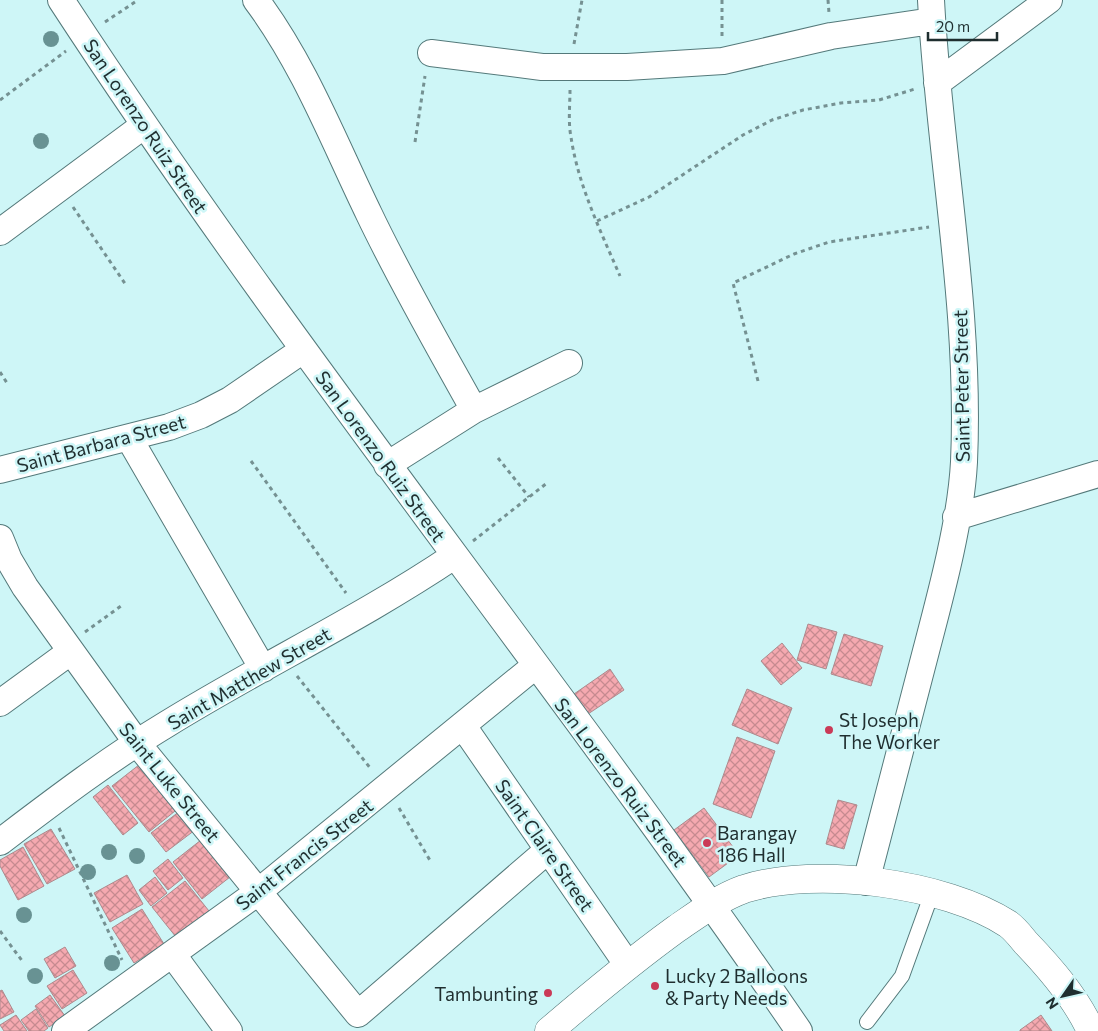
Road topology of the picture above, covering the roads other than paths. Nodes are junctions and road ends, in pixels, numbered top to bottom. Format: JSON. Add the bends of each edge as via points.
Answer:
{"nodes":[{"id":1,"x":61,"y":0,"type":"edge"},
{"id":2,"x":256,"y":0,"type":"edge"},
{"id":3,"x":1049,"y":0,"type":"edge"},
{"id":4,"x":931,"y":11,"type":"edge"},
{"id":5,"x":431,"y":53,"type":"road end"},
{"id":6,"x":937,"y":83,"type":"junction"},
{"id":7,"x":143,"y":126,"type":"junction"},
{"id":8,"x":0,"y":232,"type":"edge"},
{"id":9,"x":303,"y":350,"type":"junction"},
{"id":10,"x":569,"y":363,"type":"dead end"},
{"id":11,"x":474,"y":410,"type":"junction"},
{"id":12,"x":129,"y":438,"type":"junction"},
{"id":13,"x":388,"y":465,"type":"junction"},
{"id":14,"x":0,"y":470,"type":"edge"},
{"id":15,"x":1098,"y":474,"type":"edge"},
{"id":16,"x":956,"y":517,"type":"junction"},
{"id":17,"x":0,"y":538,"type":"edge"},
{"id":18,"x":454,"y":556,"type":"junction"},
{"id":19,"x":70,"y":652,"type":"junction"},
{"id":20,"x":273,"y":664,"type":"junction"},
{"id":21,"x":535,"y":666,"type":"junction"},
{"id":22,"x":0,"y":703,"type":"edge"},
{"id":23,"x":463,"y":726,"type":"junction"},
{"id":24,"x":137,"y":743,"type":"junction"},
{"id":25,"x":0,"y":842,"type":"edge"},
{"id":26,"x":548,"y":850,"type":"junction"},
{"id":27,"x":866,"y":882,"type":"junction"},
{"id":28,"x":258,"y":892,"type":"junction"},
{"id":29,"x":932,"y":893,"type":"junction"},
{"id":30,"x":712,"y":904,"type":"junction"},
{"id":31,"x":173,"y":955,"type":"junction"},
{"id":32,"x":627,"y":964,"type":"junction"},
{"id":33,"x":867,"y":1022,"type":"dead end"},
{"id":34,"x":65,"y":1031,"type":"edge"},
{"id":35,"x":229,"y":1031,"type":"edge"},
{"id":36,"x":549,"y":1031,"type":"edge"},
{"id":37,"x":799,"y":1031,"type":"edge"},
{"id":38,"x":1091,"y":1031,"type":"edge"}],
"edges":[{"from":1,"to":7,"type":"street","name":"San Lorenzo Ruiz Street"},
{"from":2,"to":11,"type":"street","via":[[293,59],[401,280]]},
{"from":3,"to":6,"type":"street"},
{"from":4,"to":5,"type":"street","via":[[723,61],[627,67],[525,66]]},
{"from":4,"to":6,"type":"street","name":"Saint Peter Street"},
{"from":6,"to":16,"type":"street","name":"Saint Peter Street","via":[[965,395],[964,464]]},
{"from":7,"to":8,"type":"street"},
{"from":7,"to":9,"type":"street","name":"San Lorenzo Ruiz Street"},
{"from":9,"to":12,"type":"street","name":"Saint Barbara Street","via":[[230,400],[169,427]]},
{"from":9,"to":13,"type":"street","name":"San Lorenzo Ruiz Street"},
{"from":10,"to":11,"type":"street"},
{"from":11,"to":13,"type":"street"},
{"from":12,"to":14,"type":"street","name":"Saint Barbara Street"},
{"from":12,"to":20,"type":"street"},
{"from":13,"to":18,"type":"street","name":"San Lorenzo Ruiz Street"},
{"from":15,"to":16,"type":"street"},
{"from":16,"to":27,"type":"street","name":"Saint Peter Street","via":[[937,609]]},
{"from":17,"to":19,"type":"street","name":"Saint Luke Street","via":[[25,587]]},
{"from":18,"to":20,"type":"street","name":"Saint Matthew Street"},
{"from":18,"to":21,"type":"street","name":"San Lorenzo Ruiz Street"},
{"from":19,"to":22,"type":"street"},
{"from":19,"to":24,"type":"street","name":"Saint Luke Street"},
{"from":20,"to":24,"type":"street","name":"Saint Matthew Street"},
{"from":21,"to":23,"type":"street","name":"Saint Francis Street"},
{"from":21,"to":30,"type":"street","name":"San Lorenzo Ruiz Street"},
{"from":23,"to":26,"type":"street","name":"Saint Claire Street"},
{"from":23,"to":28,"type":"street","name":"Saint Francis Street"},
{"from":24,"to":25,"type":"street","name":"Saint Matthew Street"},
{"from":24,"to":28,"type":"street","name":"Saint Luke Street"},
{"from":26,"to":28,"type":"street","name":"Saint Luke Street","via":[[358,1014]]},
{"from":26,"to":32,"type":"street","name":"Saint Claire Street"},
{"from":27,"to":29,"type":"main road"},
{"from":27,"to":30,"type":"main road","via":[[820,878],[782,881],[744,889]]},
{"from":28,"to":31,"type":"street","name":"Saint Francis Street"},
{"from":29,"to":33,"type":"lane","via":[[902,976]]},
{"from":29,"to":38,"type":"main road","via":[[970,904],[1009,925],[1047,964]]},
{"from":30,"to":32,"type":"main road"},
{"from":30,"to":37,"type":"street","name":"San Lorenzo Ruiz Street"},
{"from":31,"to":34,"type":"street","name":"Saint Francis Street"},
{"from":31,"to":35,"type":"street"},
{"from":32,"to":36,"type":"main road"}]}
